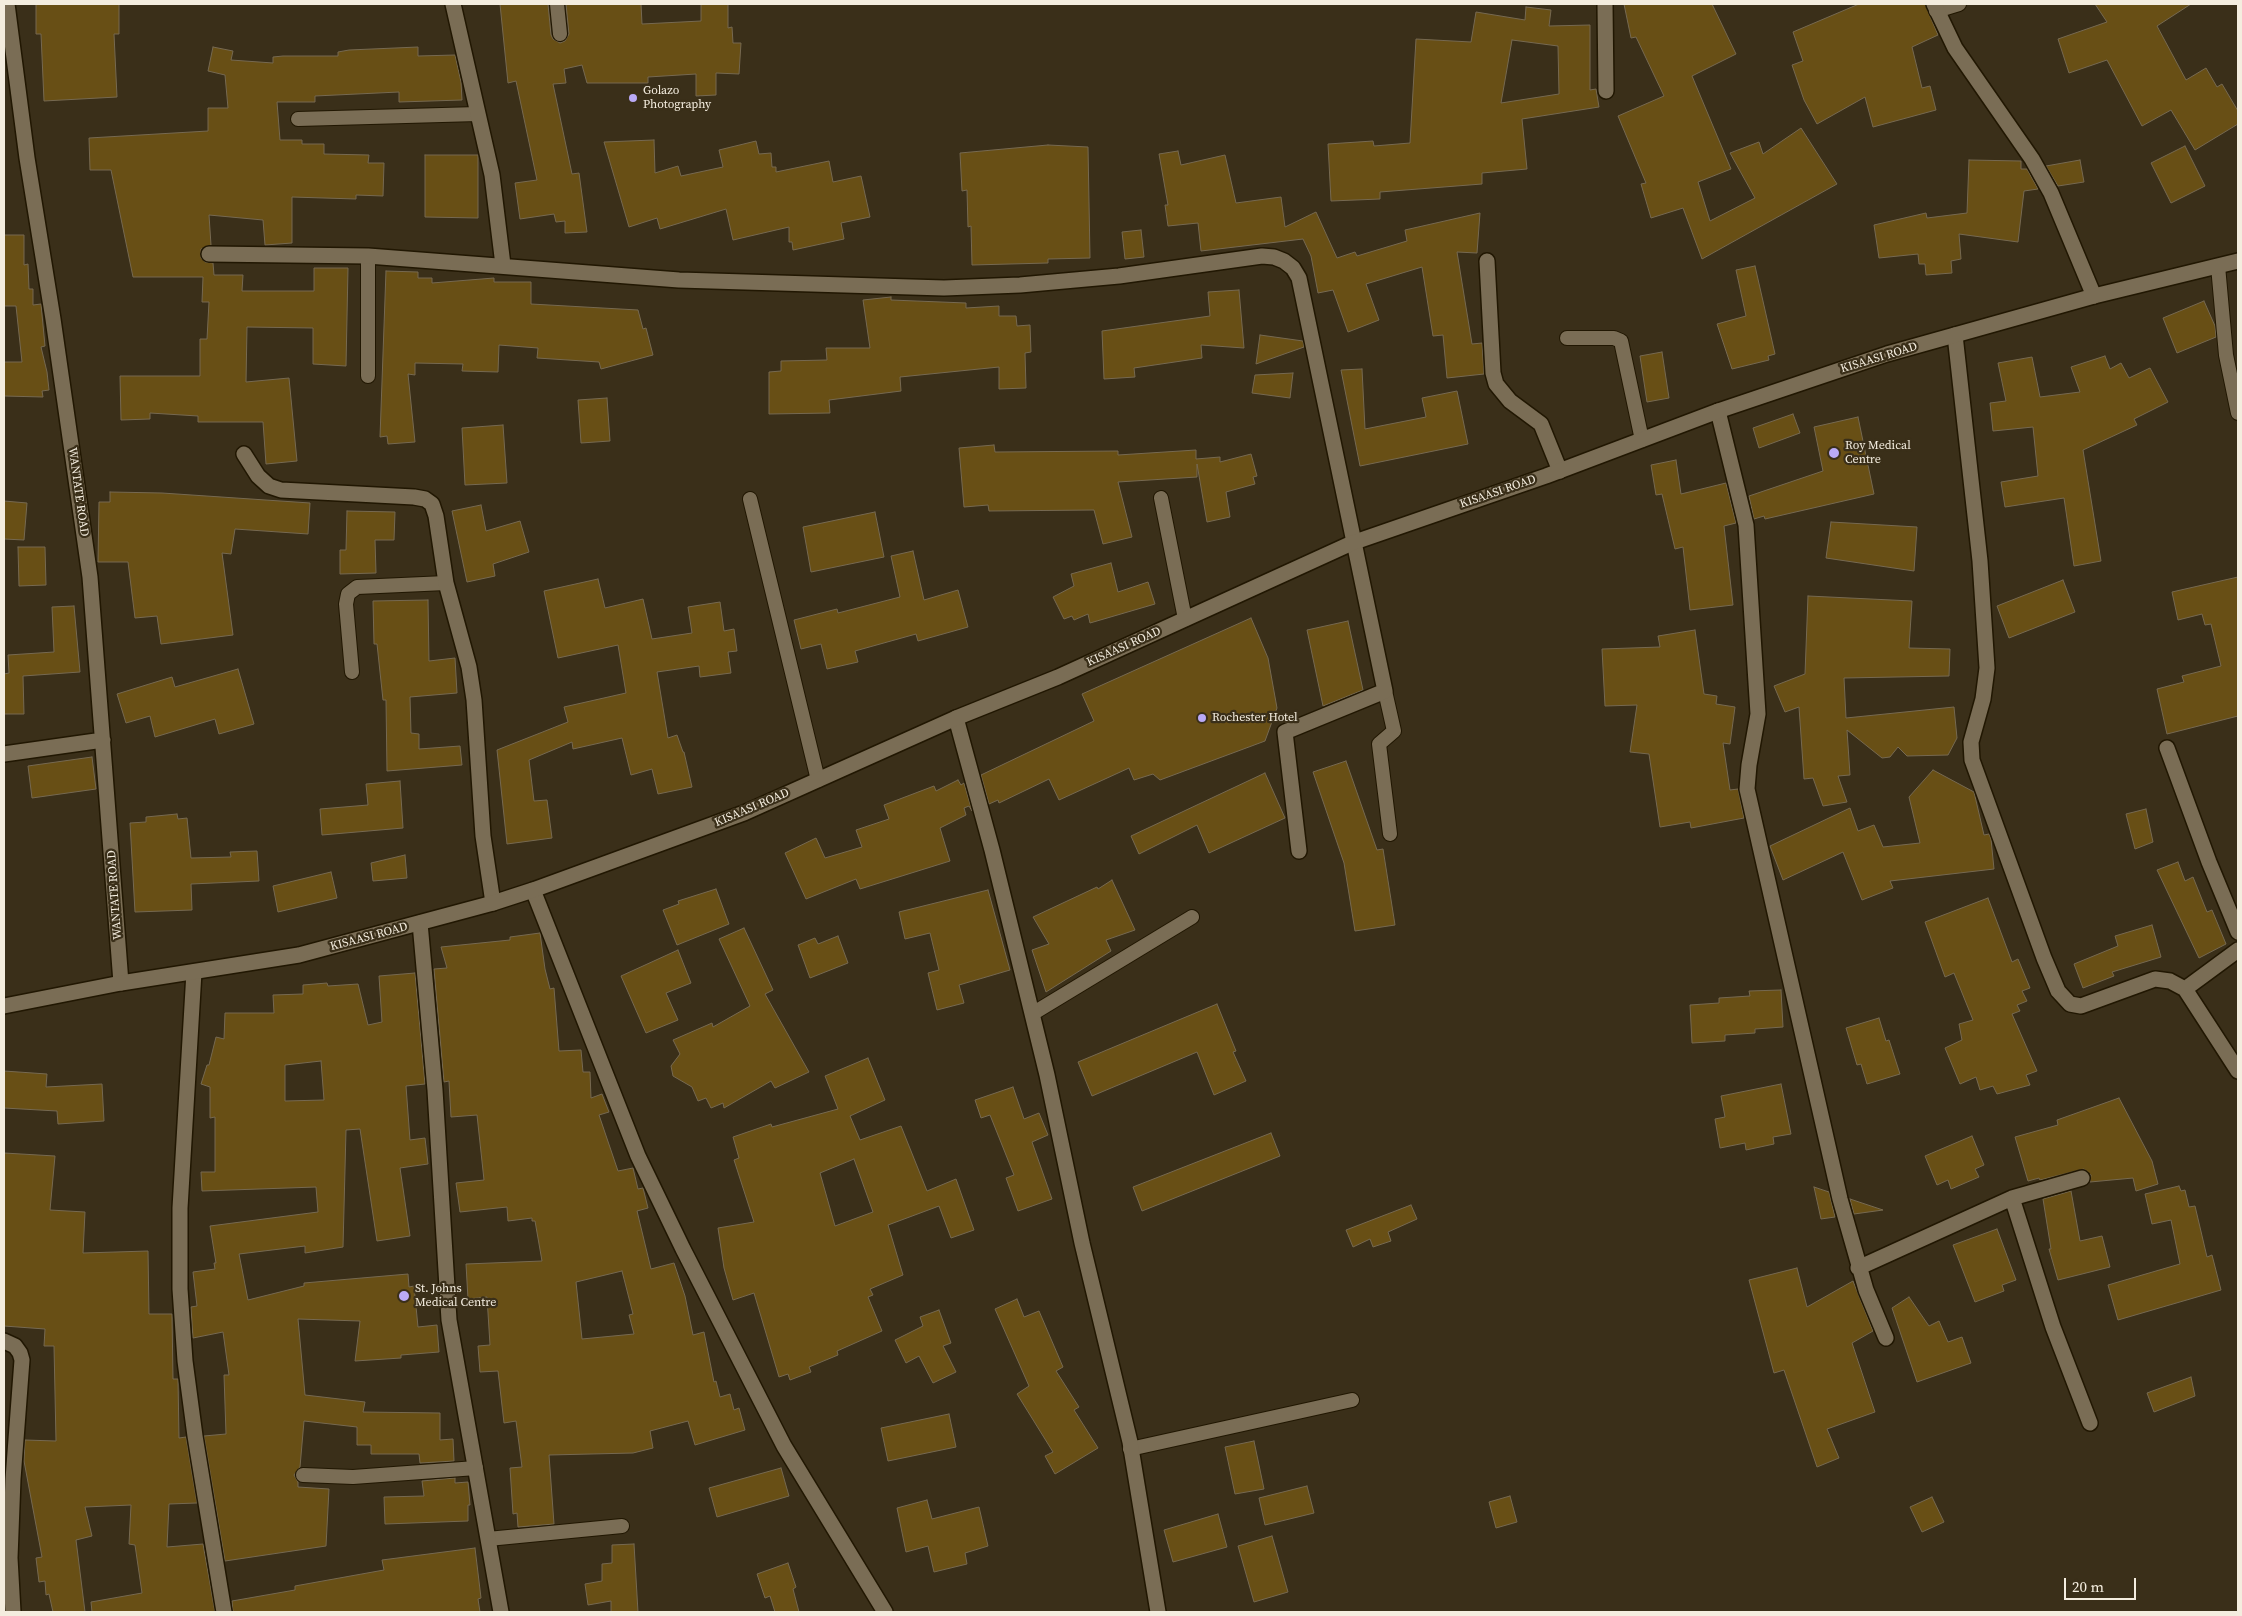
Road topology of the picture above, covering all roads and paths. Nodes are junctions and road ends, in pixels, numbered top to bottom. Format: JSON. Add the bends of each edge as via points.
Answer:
{"nodes":[{"id":1,"x":7,"y":4,"type":"edge"},
{"id":2,"x":453,"y":4,"type":"edge"},
{"id":3,"x":556,"y":4,"type":"edge"},
{"id":4,"x":1605,"y":4,"type":"edge"},
{"id":5,"x":1959,"y":4,"type":"edge"},
{"id":6,"x":1935,"y":7,"type":"edge"},
{"id":7,"x":560,"y":34,"type":"dead end"},
{"id":8,"x":1606,"y":91,"type":"dead end"},
{"id":9,"x":478,"y":114,"type":"junction"},
{"id":10,"x":298,"y":119,"type":"dead end"},
{"id":11,"x":209,"y":254,"type":"dead end"},
{"id":12,"x":368,"y":256,"type":"junction"},
{"id":13,"x":1487,"y":261,"type":"dead end"},
{"id":14,"x":2238,"y":261,"type":"edge"},
{"id":15,"x":503,"y":265,"type":"junction"},
{"id":16,"x":2218,"y":266,"type":"junction"},
{"id":17,"x":2094,"y":296,"type":"junction"},
{"id":18,"x":1955,"y":335,"type":"junction"},
{"id":19,"x":1568,"y":338,"type":"dead end"},
{"id":20,"x":368,"y":376,"type":"dead end"},
{"id":21,"x":1718,"y":411,"type":"junction"},
{"id":22,"x":2238,"y":413,"type":"edge"},
{"id":23,"x":1642,"y":440,"type":"junction"},
{"id":24,"x":244,"y":454,"type":"dead end"},
{"id":25,"x":1560,"y":470,"type":"junction"},
{"id":26,"x":1161,"y":498,"type":"dead end"},
{"id":27,"x":750,"y":499,"type":"dead end"},
{"id":28,"x":1352,"y":542,"type":"junction"},
{"id":29,"x":446,"y":583,"type":"junction"},
{"id":30,"x":1185,"y":619,"type":"junction"},
{"id":31,"x":352,"y":672,"type":"dead end"},
{"id":32,"x":1385,"y":691,"type":"junction"},
{"id":33,"x":956,"y":718,"type":"junction"},
{"id":34,"x":104,"y":740,"type":"junction"},
{"id":35,"x":2167,"y":748,"type":"dead end"},
{"id":36,"x":4,"y":754,"type":"edge"},
{"id":37,"x":818,"y":780,"type":"junction"},
{"id":38,"x":1390,"y":834,"type":"dead end"},
{"id":39,"x":1299,"y":850,"type":"dead end"},
{"id":40,"x":533,"y":890,"type":"junction"},
{"id":41,"x":493,"y":903,"type":"junction"},
{"id":42,"x":1192,"y":917,"type":"dead end"},
{"id":43,"x":420,"y":923,"type":"junction"},
{"id":44,"x":2238,"y":932,"type":"edge"},
{"id":45,"x":2238,"y":950,"type":"edge"},
{"id":46,"x":194,"y":972,"type":"junction"},
{"id":47,"x":121,"y":983,"type":"junction"},
{"id":48,"x":2185,"y":989,"type":"junction"},
{"id":49,"x":4,"y":1006,"type":"edge"},
{"id":50,"x":1032,"y":1014,"type":"junction"},
{"id":51,"x":2238,"y":1071,"type":"edge"},
{"id":52,"x":2082,"y":1178,"type":"dead end"},
{"id":53,"x":2012,"y":1198,"type":"junction"},
{"id":54,"x":1858,"y":1268,"type":"junction"},
{"id":55,"x":1886,"y":1338,"type":"dead end"},
{"id":56,"x":4,"y":1342,"type":"edge"},
{"id":57,"x":1352,"y":1400,"type":"dead end"},
{"id":58,"x":2090,"y":1423,"type":"dead end"},
{"id":59,"x":1130,"y":1449,"type":"junction"},
{"id":60,"x":476,"y":1468,"type":"junction"},
{"id":61,"x":303,"y":1475,"type":"dead end"},
{"id":62,"x":622,"y":1526,"type":"dead end"},
{"id":63,"x":488,"y":1539,"type":"junction"},
{"id":64,"x":13,"y":1612,"type":"edge"},
{"id":65,"x":224,"y":1612,"type":"edge"},
{"id":66,"x":501,"y":1612,"type":"edge"},
{"id":67,"x":885,"y":1612,"type":"edge"},
{"id":68,"x":1158,"y":1612,"type":"edge"}],
"edges":[{"from":1,"to":34,"type":"street","name":"WANTATE ROAD","via":[[90,577]]},
{"from":2,"to":9,"type":"street"},
{"from":3,"to":7,"type":"lane"},
{"from":4,"to":8,"type":"street"},
{"from":5,"to":6,"type":"lane"},
{"from":6,"to":17,"type":"street","via":[[1955,48],[2032,159],[2051,193]]},
{"from":9,"to":10,"type":"lane"},
{"from":9,"to":15,"type":"street","via":[[492,175]]},
{"from":11,"to":12,"type":"street"},
{"from":12,"to":15,"type":"street"},
{"from":12,"to":20,"type":"lane"},
{"from":13,"to":25,"type":"street","via":[[1496,384],[1510,401],[1541,424]]},
{"from":14,"to":16,"type":"street","name":"KISAASI ROAD"},
{"from":15,"to":28,"type":"street","via":[[679,280],[944,288],[1119,276],[1274,257],[1293,268],[1299,278]]},
{"from":16,"to":17,"type":"street","name":"KISAASI ROAD"},
{"from":16,"to":22,"type":"lane","via":[[2226,355]]},
{"from":17,"to":18,"type":"street","name":"KISAASI ROAD"},
{"from":18,"to":21,"type":"street","name":"KISAASI ROAD","via":[[1887,354]]},
{"from":18,"to":48,"type":"street","via":[[1980,561],[1987,668],[1971,742],[1972,760],[2044,958],[2064,1000],[2081,1006],[2155,979],[2170,981]]},
{"from":19,"to":23,"type":"lane","via":[[1614,338],[1621,341]]},
{"from":21,"to":23,"type":"street","name":"KISAASI ROAD"},
{"from":21,"to":54,"type":"street","via":[[1746,525],[1758,714],[1747,790]]},
{"from":23,"to":25,"type":"street","name":"KISAASI ROAD"},
{"from":24,"to":29,"type":"street","via":[[258,476],[269,486],[282,490],[425,499],[432,504],[436,516]]},
{"from":25,"to":28,"type":"street","name":"KISAASI ROAD"},
{"from":26,"to":30,"type":"lane"},
{"from":27,"to":37,"type":"lane"},
{"from":28,"to":30,"type":"street","name":"KISAASI ROAD"},
{"from":28,"to":32,"type":"street"},
{"from":29,"to":31,"type":"lane","via":[[357,586],[348,594],[346,604]]},
{"from":29,"to":41,"type":"street","via":[[469,667],[474,700],[483,836]]},
{"from":30,"to":33,"type":"street","name":"KISAASI ROAD","via":[[1058,677]]},
{"from":32,"to":38,"type":"lane","via":[[1394,731],[1379,744]]},
{"from":32,"to":39,"type":"street","via":[[1285,732]]},
{"from":33,"to":37,"type":"street","name":"KISAASI ROAD"},
{"from":33,"to":50,"type":"street"},
{"from":34,"to":36,"type":"street"},
{"from":34,"to":47,"type":"street","name":"WANTATE ROAD"},
{"from":35,"to":44,"type":"street"},
{"from":37,"to":40,"type":"street","name":"KISAASI ROAD","via":[[744,813]]},
{"from":40,"to":41,"type":"street","name":"KISAASI ROAD"},
{"from":40,"to":67,"type":"street","via":[[638,1156],[682,1250],[784,1446]]},
{"from":41,"to":43,"type":"street","name":"KISAASI ROAD"},
{"from":42,"to":50,"type":"lane"},
{"from":43,"to":46,"type":"street","name":"KISAASI ROAD","via":[[299,955]]},
{"from":43,"to":60,"type":"street","via":[[436,1090],[449,1320]]},
{"from":45,"to":48,"type":"street"},
{"from":46,"to":47,"type":"street","name":"KISAASI ROAD"},
{"from":46,"to":65,"type":"street","via":[[180,1208],[180,1289],[194,1436]]},
{"from":47,"to":49,"type":"street","name":"KISAASI ROAD"},
{"from":48,"to":51,"type":"street"},
{"from":50,"to":59,"type":"street"},
{"from":52,"to":53,"type":"street"},
{"from":53,"to":54,"type":"street"},
{"from":53,"to":58,"type":"street","via":[[2053,1327]]},
{"from":54,"to":55,"type":"street"},
{"from":56,"to":64,"type":"street","via":[[15,1346],[22,1360],[12,1489],[10,1558]]},
{"from":57,"to":59,"type":"lane"},
{"from":59,"to":68,"type":"street"},
{"from":60,"to":61,"type":"lane","via":[[353,1477]]},
{"from":60,"to":63,"type":"street"},
{"from":62,"to":63,"type":"lane"},
{"from":63,"to":66,"type":"street"}]}
